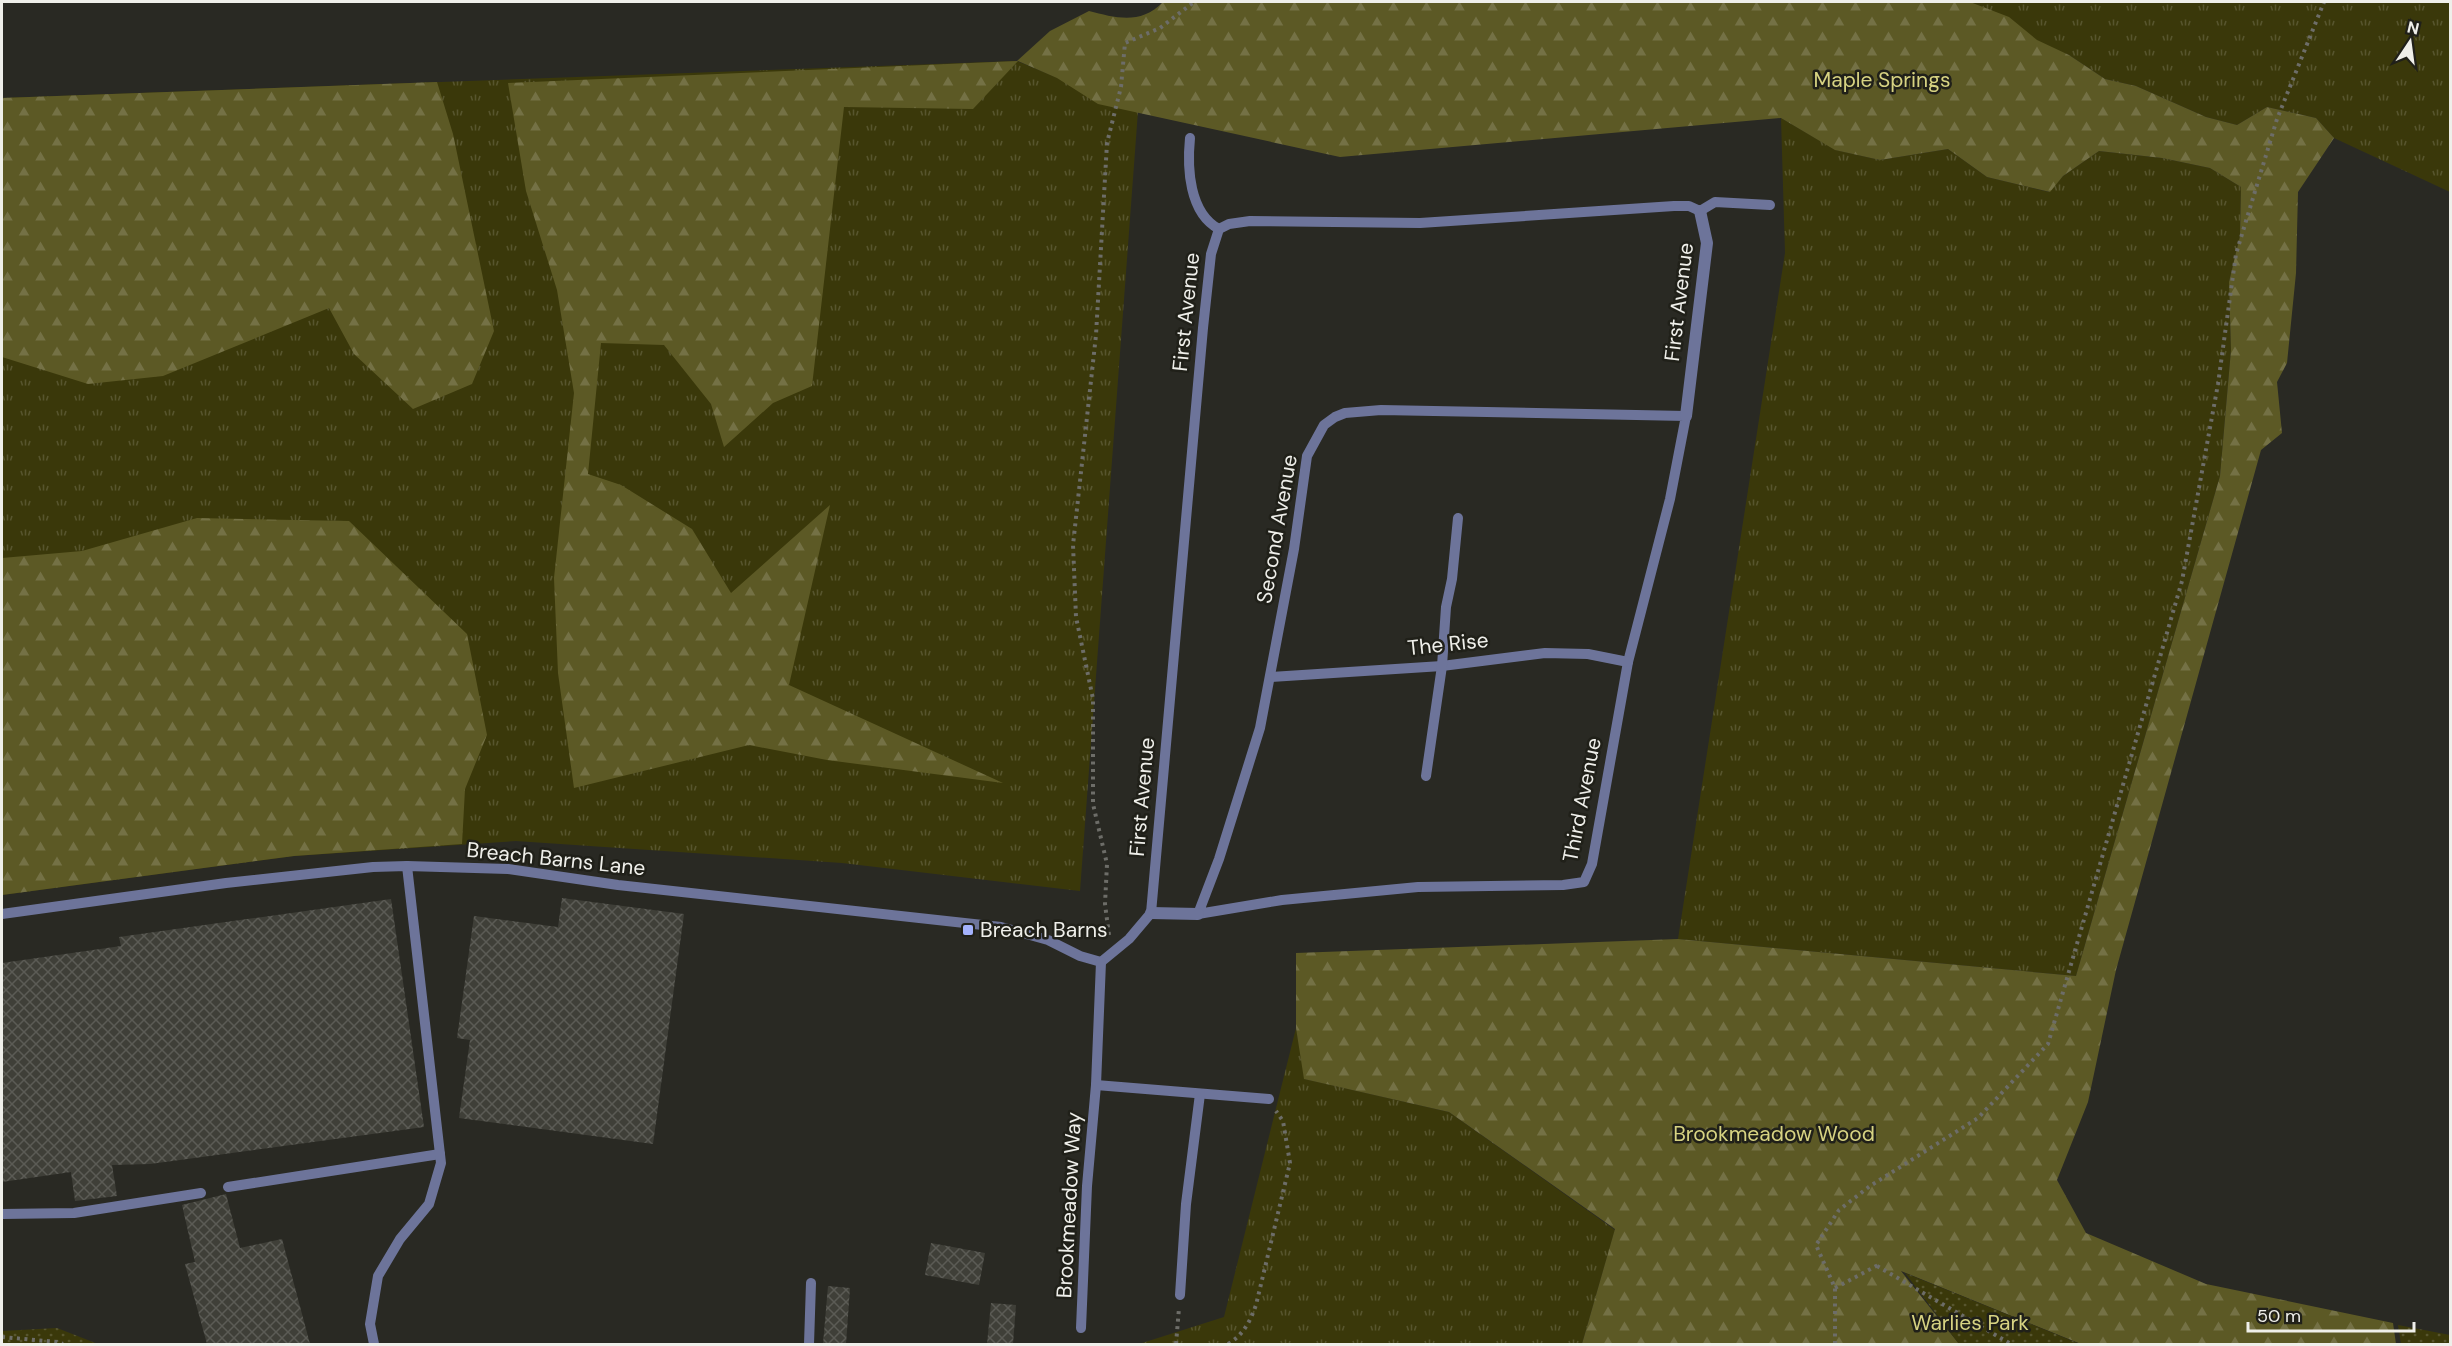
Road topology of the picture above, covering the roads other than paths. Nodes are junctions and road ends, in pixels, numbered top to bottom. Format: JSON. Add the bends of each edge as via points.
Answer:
{"nodes":[{"id":1,"x":1190,"y":138,"type":"dead end"},
{"id":2,"x":1770,"y":205,"type":"dead end"},
{"id":3,"x":1700,"y":211,"type":"junction"},
{"id":4,"x":1219,"y":229,"type":"junction"},
{"id":5,"x":1686,"y":416,"type":"junction"},
{"id":6,"x":1458,"y":518,"type":"dead end"},
{"id":7,"x":1629,"y":662,"type":"junction"},
{"id":8,"x":1443,"y":666,"type":"junction"},
{"id":9,"x":1271,"y":677,"type":"junction"},
{"id":10,"x":1426,"y":776,"type":"dead end"},
{"id":11,"x":407,"y":866,"type":"junction"},
{"id":12,"x":1151,"y":913,"type":"junction"},
{"id":13,"x":2,"y":914,"type":"edge"},
{"id":14,"x":1198,"y":914,"type":"junction"},
{"id":15,"x":1101,"y":962,"type":"junction"},
{"id":16,"x":1096,"y":1085,"type":"junction"},
{"id":17,"x":1200,"y":1094,"type":"junction"},
{"id":18,"x":1269,"y":1098,"type":"road end"},
{"id":19,"x":440,"y":1154,"type":"junction"},
{"id":20,"x":228,"y":1187,"type":"dead end"},
{"id":21,"x":201,"y":1193,"type":"dead end"},
{"id":22,"x":2,"y":1214,"type":"edge"},
{"id":23,"x":811,"y":1283,"type":"dead end"},
{"id":24,"x":1180,"y":1296,"type":"dead end"},
{"id":25,"x":1082,"y":1328,"type":"dead end"},
{"id":26,"x":374,"y":1344,"type":"edge"},
{"id":27,"x":809,"y":1344,"type":"edge"}],
"edges":[{"from":1,"to":4,"type":"lane","via":[[1188,160],[1200,210],[1208,223]]},
{"from":2,"to":3,"type":"lane","via":[[1715,202]]},
{"from":3,"to":4,"type":"lane","name":"First Avenue","via":[[1674,206],[1420,223],[1250,221]]},
{"from":3,"to":5,"type":"street","name":"First Avenue","via":[[1707,243]]},
{"from":4,"to":12,"type":"lane","name":"First Avenue","via":[[1211,255],[1203,328]]},
{"from":5,"to":7,"type":"lane","name":"Third Avenue","via":[[1670,499]]},
{"from":5,"to":9,"type":"lane","name":"Second Avenue","via":[[1381,410],[1335,417],[1324,425],[1307,456]]},
{"from":6,"to":8,"type":"lane"},
{"from":7,"to":8,"type":"lane","name":"The Rise","via":[[1588,654],[1545,653]]},
{"from":7,"to":14,"type":"lane","name":"Third Avenue","via":[[1592,864],[1584,882],[1418,887],[1282,900]]},
{"from":8,"to":9,"type":"lane","name":"The Rise"},
{"from":8,"to":10,"type":"lane"},
{"from":9,"to":14,"type":"lane","name":"Second Avenue","via":[[1260,728]]},
{"from":11,"to":13,"type":"lane","name":"Breach Barns Lane","via":[[238,882]]},
{"from":11,"to":15,"type":"lane","name":"Breach Barns Lane","via":[[507,869],[1002,927],[1048,940]]},
{"from":11,"to":19,"type":"lane"},
{"from":12,"to":14,"type":"street"},
{"from":12,"to":15,"type":"lane","via":[[1130,939]]},
{"from":15,"to":16,"type":"lane","name":"Brookmeadow Way"},
{"from":16,"to":17,"type":"lane","name":"Brookmeadow Way"},
{"from":16,"to":25,"type":"lane","name":"Brookmeadow Way","via":[[1087,1186]]},
{"from":17,"to":18,"type":"lane","name":"Brookmeadow Way"},
{"from":17,"to":24,"type":"lane","via":[[1186,1204]]},
{"from":19,"to":20,"type":"lane"},
{"from":19,"to":26,"type":"lane","via":[[429,1204],[400,1239],[378,1276],[370,1324]]},
{"from":21,"to":22,"type":"lane","via":[[74,1213]]},
{"from":23,"to":27,"type":"lane"}]}
